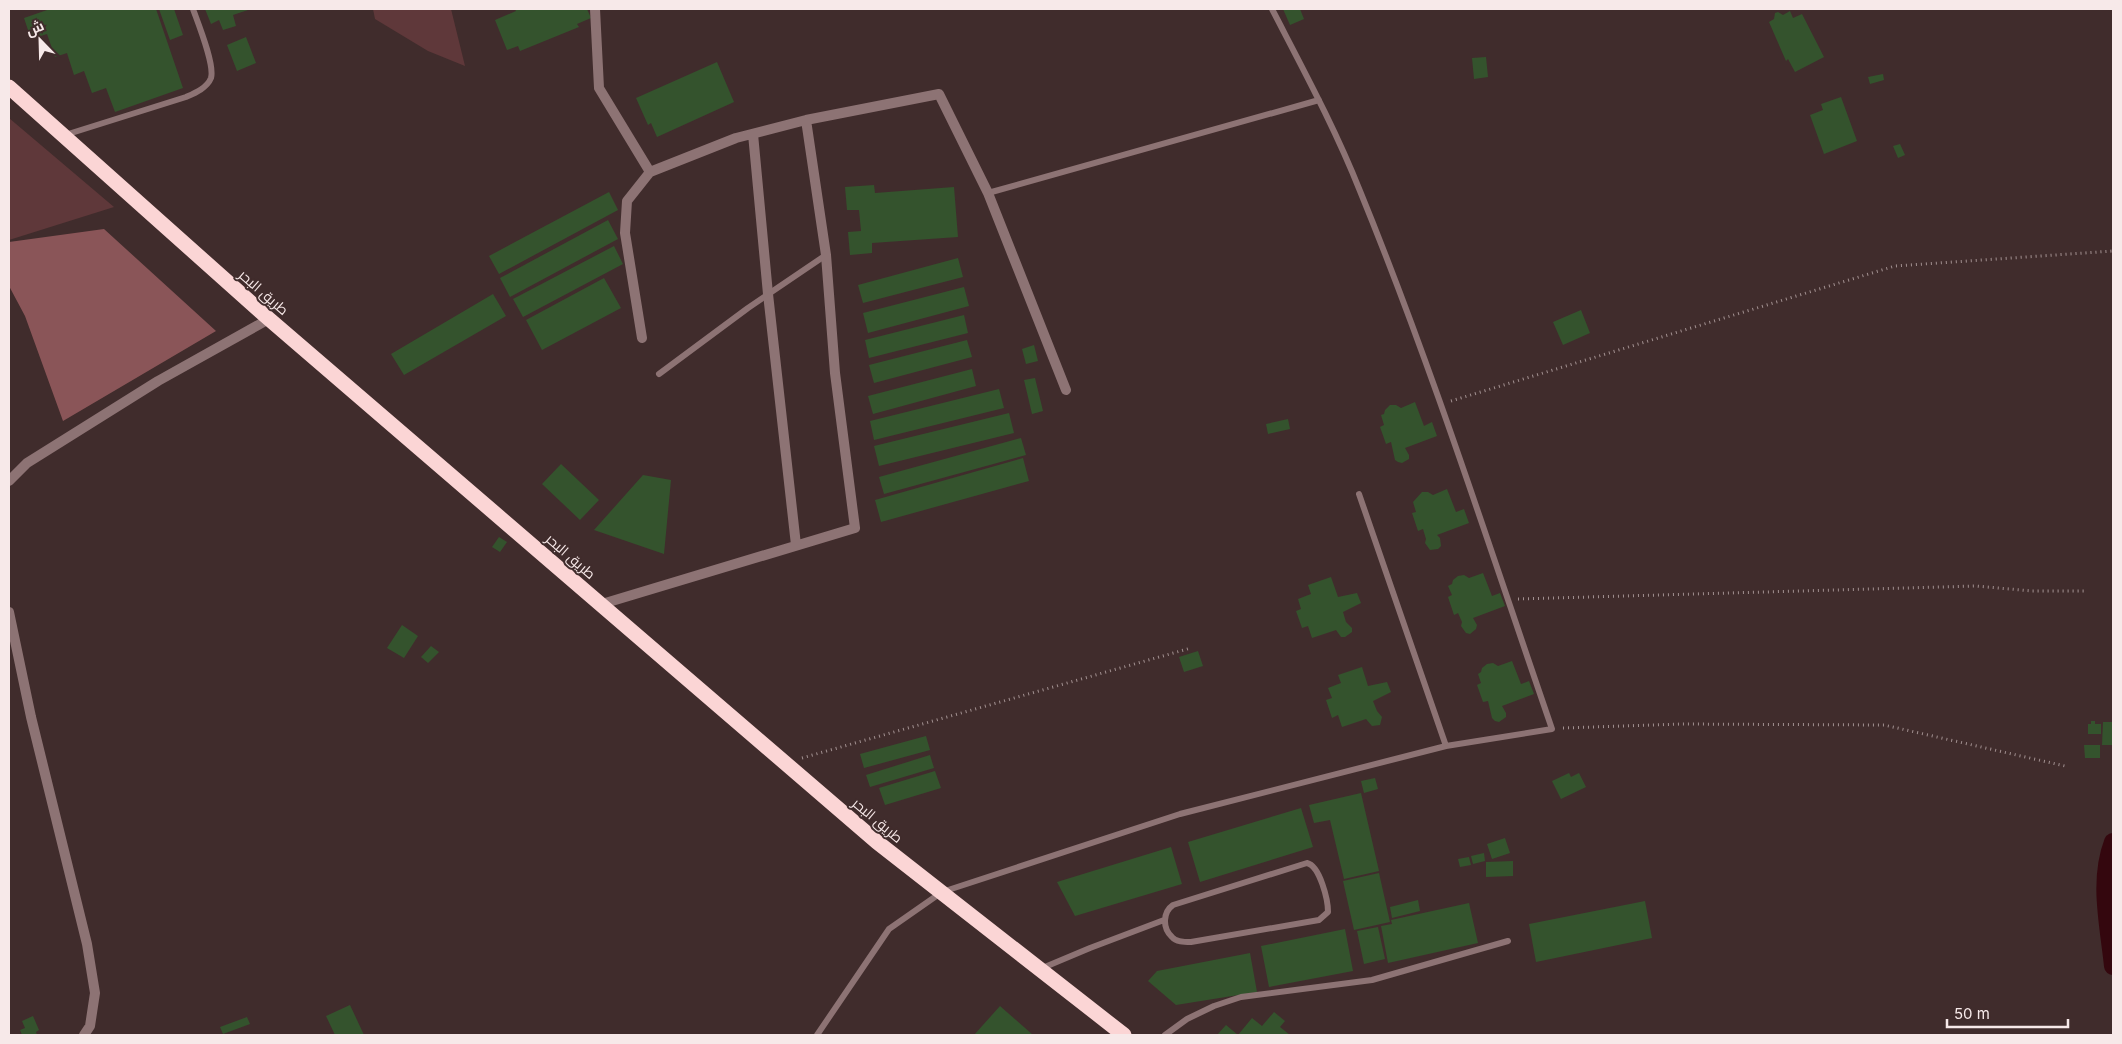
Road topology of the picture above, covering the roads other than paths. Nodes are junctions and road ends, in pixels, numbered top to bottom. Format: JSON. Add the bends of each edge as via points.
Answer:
{"nodes":[{"id":1,"x":193,"y":9,"type":"edge"},
{"id":2,"x":595,"y":9,"type":"edge"},
{"id":3,"x":1272,"y":9,"type":"edge"},
{"id":4,"x":9,"y":87,"type":"edge"},
{"id":5,"x":1318,"y":100,"type":"junction"},
{"id":6,"x":806,"y":120,"type":"junction"},
{"id":7,"x":753,"y":134,"type":"junction"},
{"id":8,"x":63,"y":136,"type":"junction"},
{"id":9,"x":650,"y":172,"type":"junction"},
{"id":10,"x":988,"y":193,"type":"junction"},
{"id":11,"x":826,"y":255,"type":"junction"},
{"id":12,"x":768,"y":294,"type":"junction"},
{"id":13,"x":269,"y":319,"type":"junction"},
{"id":14,"x":642,"y":338,"type":"dead end"},
{"id":15,"x":659,"y":374,"type":"dead end"},
{"id":16,"x":1066,"y":390,"type":"dead end"},
{"id":17,"x":9,"y":481,"type":"edge"},
{"id":18,"x":1359,"y":494,"type":"dead end"},
{"id":19,"x":796,"y":545,"type":"junction"},
{"id":20,"x":602,"y":604,"type":"junction"},
{"id":21,"x":9,"y":612,"type":"edge"},
{"id":22,"x":1446,"y":746,"type":"junction"},
{"id":23,"x":942,"y":892,"type":"junction"},
{"id":24,"x":1164,"y":920,"type":"junction"},
{"id":25,"x":1508,"y":940,"type":"dead end"},
{"id":26,"x":1039,"y":970,"type":"junction"},
{"id":27,"x":84,"y":1035,"type":"edge"},
{"id":28,"x":817,"y":1035,"type":"edge"},
{"id":29,"x":1124,"y":1035,"type":"edge"},
{"id":30,"x":1165,"y":1035,"type":"edge"}],
"edges":[{"from":1,"to":8,"type":"lane","via":[[212,70],[211,79],[201,90]]},
{"from":2,"to":9,"type":"street","via":[[599,88]]},
{"from":3,"to":5,"type":"lane"},
{"from":4,"to":8,"type":"highway","name":"طريق البحر"},
{"from":5,"to":10,"type":"lane"},
{"from":5,"to":22,"type":"lane","via":[[1360,189],[1440,404],[1552,729]]},
{"from":6,"to":7,"type":"street"},
{"from":6,"to":10,"type":"street","via":[[939,94]]},
{"from":6,"to":11,"type":"street"},
{"from":7,"to":9,"type":"street"},
{"from":7,"to":12,"type":"street"},
{"from":8,"to":13,"type":"highway","name":"طريق البحر"},
{"from":9,"to":14,"type":"street","via":[[627,201],[625,233]]},
{"from":10,"to":16,"type":"street"},
{"from":11,"to":12,"type":"lane"},
{"from":11,"to":19,"type":"street","via":[[835,373],[855,528]]},
{"from":12,"to":15,"type":"lane"},
{"from":12,"to":19,"type":"street"},
{"from":13,"to":17,"type":"street","via":[[27,463]]},
{"from":13,"to":20,"type":"highway","name":"طريق البحر"},
{"from":18,"to":22,"type":"lane"},
{"from":19,"to":20,"type":"street"},
{"from":20,"to":23,"type":"highway","name":"طريق البحر","via":[[877,842]]},
{"from":21,"to":27,"type":"street","via":[[31,717],[87,944],[95,994],[90,1026]]},
{"from":22,"to":23,"type":"lane","via":[[1180,814]]},
{"from":23,"to":26,"type":"highway","name":"طريق البحر"},
{"from":23,"to":28,"type":"lane","via":[[889,929]]},
{"from":24,"to":24,"type":"lane","via":[[1173,905],[1307,863],[1318,871],[1328,909],[1319,920],[1191,942],[1172,938]]},
{"from":24,"to":26,"type":"lane"},
{"from":25,"to":30,"type":"lane","via":[[1372,980],[1242,997],[1188,1018]]},
{"from":26,"to":29,"type":"highway","name":"طريق البحر"}]}
